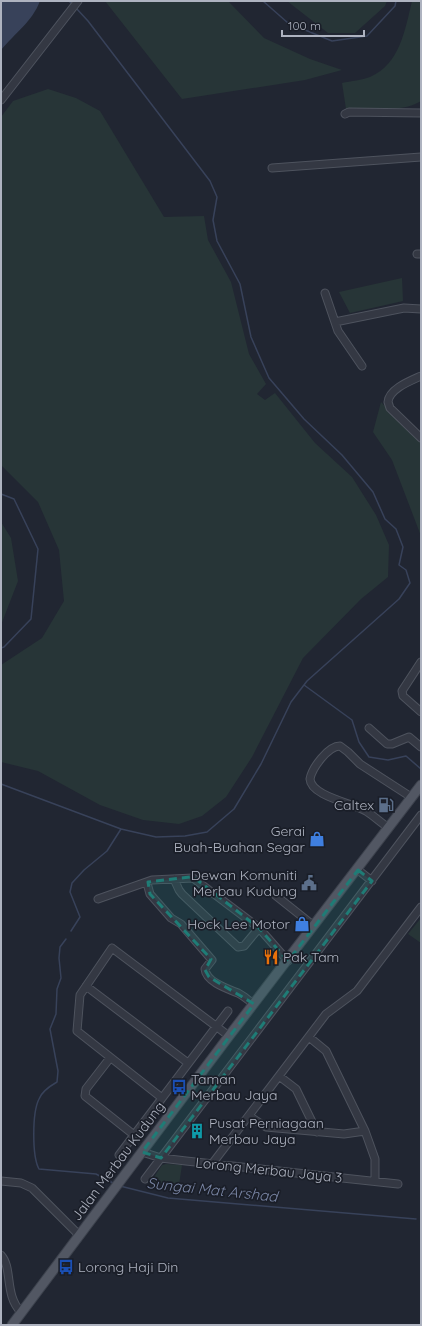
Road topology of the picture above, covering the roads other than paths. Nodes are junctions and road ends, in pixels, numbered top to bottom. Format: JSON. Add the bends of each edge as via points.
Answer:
{"nodes":[{"id":1,"x":78,"y":1,"type":"edge"},
{"id":2,"x":1,"y":100,"type":"edge"},
{"id":3,"x":421,"y":113,"type":"edge"},
{"id":4,"x":345,"y":114,"type":"dead end"},
{"id":5,"x":421,"y":157,"type":"edge"},
{"id":6,"x":272,"y":168,"type":"dead end"},
{"id":7,"x":325,"y":293,"type":"dead end"},
{"id":8,"x":421,"y":308,"type":"edge"},
{"id":9,"x":335,"y":322,"type":"junction"},
{"id":10,"x":362,"y":366,"type":"dead end"},
{"id":11,"x":421,"y":376,"type":"edge"},
{"id":12,"x":421,"y":438,"type":"edge"},
{"id":13,"x":421,"y":662,"type":"edge"},
{"id":14,"x":421,"y":712,"type":"edge"},
{"id":15,"x":369,"y":728,"type":"dead end"},
{"id":16,"x":421,"y":747,"type":"edge"},
{"id":17,"x":421,"y":785,"type":"edge"},
{"id":18,"x":411,"y":797,"type":"junction"},
{"id":19,"x":421,"y":815,"type":"edge"},
{"id":20,"x":389,"y":828,"type":"junction"},
{"id":21,"x":358,"y":870,"type":"junction"},
{"id":22,"x":174,"y":879,"type":"junction"},
{"id":23,"x":372,"y":881,"type":"junction"},
{"id":24,"x":147,"y":883,"type":"junction"},
{"id":25,"x":275,"y":895,"type":"dead end"},
{"id":26,"x":98,"y":899,"type":"dead end"},
{"id":27,"x":421,"y":907,"type":"edge"},
{"id":28,"x":314,"y":926,"type":"junction"},
{"id":29,"x":259,"y":928,"type":"junction"},
{"id":30,"x":288,"y":961,"type":"junction"},
{"id":31,"x":86,"y":986,"type":"junction"},
{"id":32,"x":254,"y":1004,"type":"junction"},
{"id":33,"x":228,"y":1011,"type":"dead end"},
{"id":34,"x":216,"y":1026,"type":"junction"},
{"id":35,"x":229,"y":1036,"type":"junction"},
{"id":36,"x":309,"y":1037,"type":"junction"},
{"id":37,"x":110,"y":1058,"type":"junction"},
{"id":38,"x":188,"y":1063,"type":"junction"},
{"id":39,"x":279,"y":1076,"type":"junction"},
{"id":40,"x":162,"y":1098,"type":"junction"},
{"id":41,"x":249,"y":1116,"type":"junction"},
{"id":42,"x":365,"y":1131,"type":"junction"},
{"id":43,"x":317,"y":1132,"type":"junction"},
{"id":44,"x":134,"y":1135,"type":"junction"},
{"id":45,"x":142,"y":1152,"type":"junction"},
{"id":46,"x":119,"y":1155,"type":"dead end"},
{"id":47,"x":161,"y":1158,"type":"junction"},
{"id":48,"x":212,"y":1164,"type":"junction"},
{"id":49,"x":145,"y":1179,"type":"dead end"},
{"id":50,"x":1,"y":1181,"type":"edge"},
{"id":51,"x":375,"y":1181,"type":"junction"},
{"id":52,"x":398,"y":1184,"type":"dead end"},
{"id":53,"x":79,"y":1235,"type":"junction"},
{"id":54,"x":1,"y":1255,"type":"edge"},
{"id":55,"x":21,"y":1312,"type":"junction"},
{"id":56,"x":12,"y":1325,"type":"edge"}],
"edges":[{"from":1,"to":2,"type":"street"},
{"from":3,"to":4,"type":"street"},
{"from":5,"to":6,"type":"street"},
{"from":7,"to":9,"type":"street"},
{"from":8,"to":9,"type":"street","via":[[404,308]]},
{"from":9,"to":10,"type":"street","via":[[338,331]]},
{"from":11,"to":12,"type":"street","via":[[395,390],[388,402],[390,408]]},
{"from":13,"to":14,"type":"street","via":[[402,691],[403,696]]},
{"from":15,"to":16,"type":"street","via":[[387,744],[409,738]]},
{"from":17,"to":18,"type":"main road","name":"Jalan Merbau Kudung"},
{"from":18,"to":20,"type":"main road","name":"Jalan Merbau Kudung"},
{"from":18,"to":20,"type":"street","via":[[360,764],[340,746],[329,751],[315,766],[310,779],[313,788],[321,794],[347,802],[367,812]]},
{"from":19,"to":23,"type":"street"},
{"from":20,"to":21,"type":"main road","name":"Jalan Merbau Kudung"},
{"from":21,"to":23,"type":"street"},
{"from":21,"to":28,"type":"main road","name":"Jalan Merbau Kudung"},
{"from":22,"to":24,"type":"street","via":[[152,880]]},
{"from":22,"to":29,"type":"street","via":[[196,879]]},
{"from":22,"to":29,"type":"street","via":[[178,890],[238,946],[244,946]]},
{"from":23,"to":47,"type":"street"},
{"from":24,"to":26,"type":"street"},
{"from":24,"to":32,"type":"street","via":[[150,894],[164,911],[181,924],[212,960],[205,969],[209,977]]},
{"from":25,"to":28,"type":"street"},
{"from":27,"to":36,"type":"street","via":[[357,991],[326,1014]]},
{"from":28,"to":30,"type":"main road","name":"Jalan Merbau Kudung"},
{"from":29,"to":30,"type":"street"},
{"from":30,"to":32,"type":"main road","name":"Jalan Merbau Kudung"},
{"from":31,"to":34,"type":"street","via":[[112,948]]},
{"from":31,"to":37,"type":"street","via":[[79,1000],[76,1028],[78,1034]]},
{"from":31,"to":38,"type":"street"},
{"from":32,"to":35,"type":"main road","name":"Jalan Merbau Kudung"},
{"from":33,"to":34,"type":"street"},
{"from":34,"to":35,"type":"street"},
{"from":34,"to":38,"type":"street"},
{"from":35,"to":45,"type":"main road","name":"Jalan Merbau Kudung"},
{"from":36,"to":39,"type":"street"},
{"from":36,"to":42,"type":"street","via":[[326,1051]]},
{"from":37,"to":40,"type":"street"},
{"from":37,"to":44,"type":"street","via":[[86,1089],[85,1096]]},
{"from":38,"to":40,"type":"street"},
{"from":39,"to":41,"type":"street"},
{"from":39,"to":43,"type":"street","via":[[296,1089]]},
{"from":40,"to":44,"type":"street"},
{"from":41,"to":43,"type":"street","via":[[266,1127]]},
{"from":41,"to":48,"type":"street"},
{"from":42,"to":43,"type":"street","via":[[344,1134]]},
{"from":42,"to":51,"type":"street","via":[[375,1159]]},
{"from":44,"to":46,"type":"street"},
{"from":45,"to":47,"type":"street","name":"Lorong Merbau Jaya 3"},
{"from":45,"to":53,"type":"main road","name":"Jalan Merbau Kudung"},
{"from":47,"to":48,"type":"street","name":"Lorong Merbau Jaya 3"},
{"from":47,"to":49,"type":"street"},
{"from":48,"to":51,"type":"street","name":"Lorong Merbau Jaya 3"},
{"from":50,"to":53,"type":"street","via":[[21,1183],[32,1188]]},
{"from":51,"to":52,"type":"street","name":"Lorong Merbau Jaya 3"},
{"from":53,"to":55,"type":"main road","name":"Jalan Merbau Kudung"},
{"from":54,"to":55,"type":"street","via":[[5,1262],[10,1293],[15,1306]]},
{"from":55,"to":56,"type":"main road","name":"Jalan Merbau Kudung"}]}
